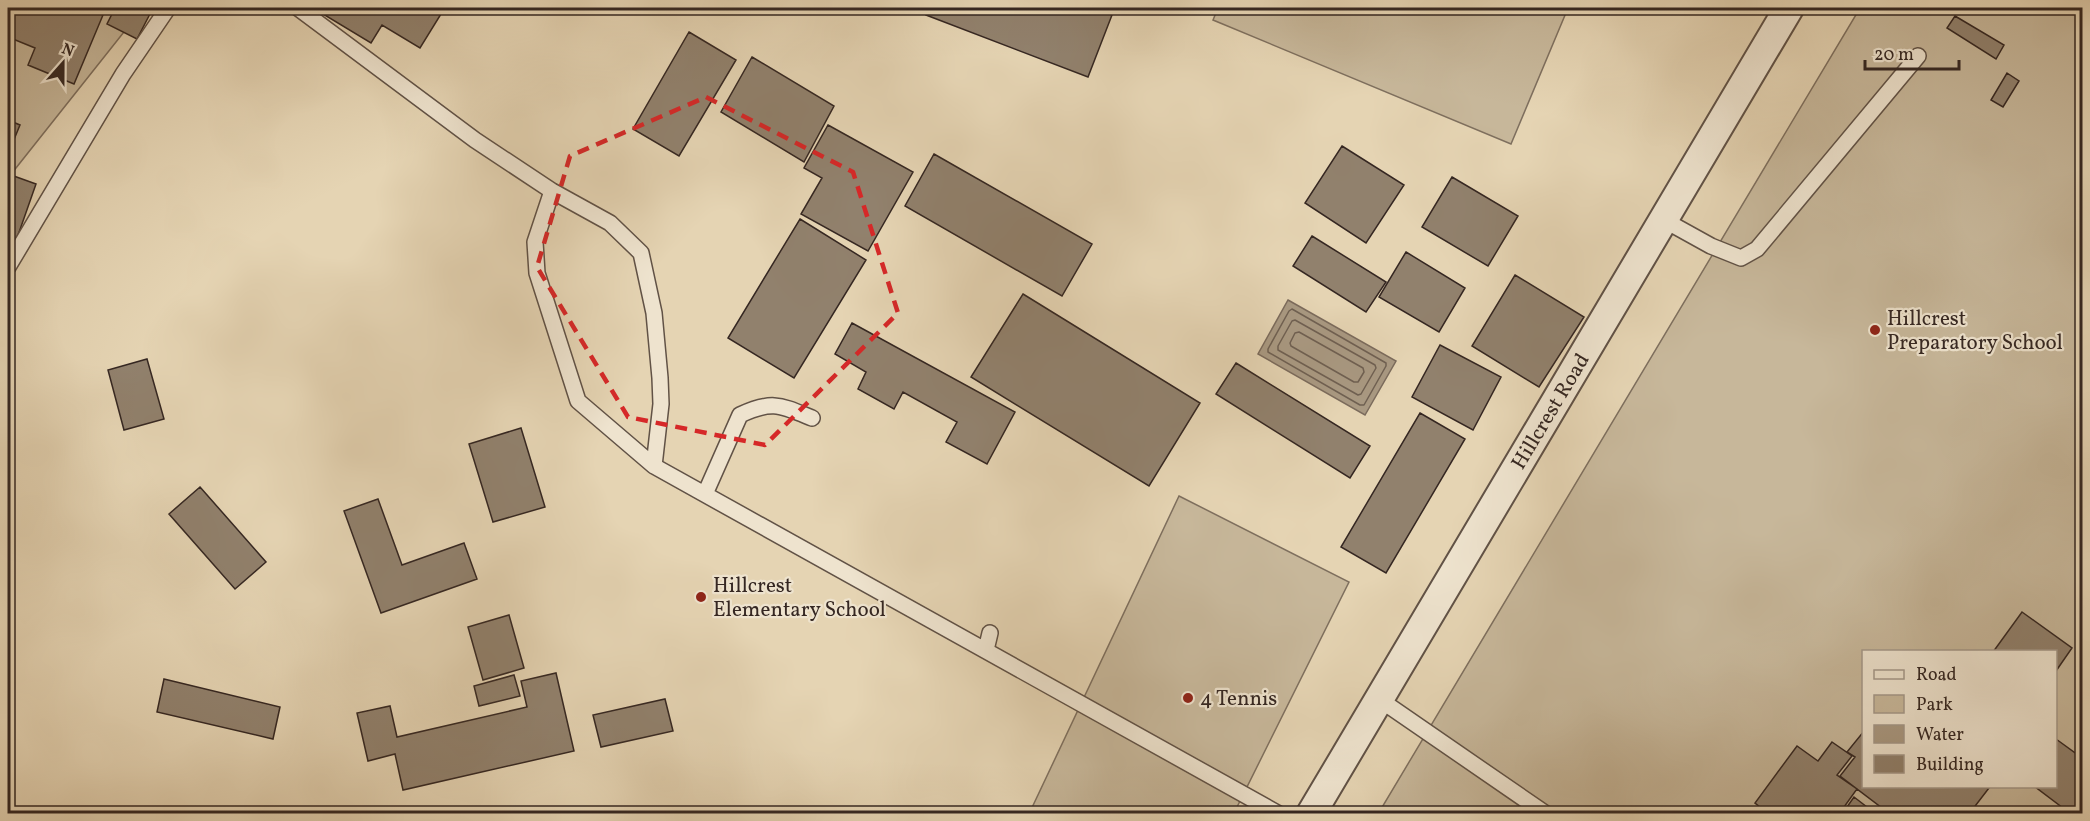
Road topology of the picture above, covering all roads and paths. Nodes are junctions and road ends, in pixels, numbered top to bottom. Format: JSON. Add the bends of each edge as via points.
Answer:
{"nodes":[{"id":1,"x":168,"y":8,"type":"edge"},
{"id":2,"x":298,"y":8,"type":"edge"},
{"id":3,"x":1789,"y":8,"type":"edge"},
{"id":4,"x":1918,"y":56,"type":"dead end"},
{"id":5,"x":552,"y":191,"type":"junction"},
{"id":6,"x":1664,"y":220,"type":"junction"},
{"id":7,"x":8,"y":267,"type":"edge"},
{"id":8,"x":812,"y":418,"type":"dead end"},
{"id":9,"x":654,"y":466,"type":"junction"},
{"id":10,"x":705,"y":494,"type":"junction"},
{"id":11,"x":990,"y":633,"type":"dead end"},
{"id":12,"x":986,"y":650,"type":"junction"},
{"id":13,"x":1379,"y":699,"type":"junction"},
{"id":14,"x":1279,"y":813,"type":"edge"},
{"id":15,"x":1311,"y":813,"type":"edge"},
{"id":16,"x":1546,"y":813,"type":"edge"}],
"edges":[{"from":1,"to":7,"type":"lane","via":[[123,74]]},
{"from":2,"to":5,"type":"lane","via":[[475,140]]},
{"from":3,"to":6,"type":"street","name":"Hillcrest Road"},
{"from":4,"to":6,"type":"lane","via":[[1757,249],[1741,258]]},
{"from":5,"to":9,"type":"lane","via":[[535,242],[537,273],[578,401]]},
{"from":5,"to":9,"type":"lane","via":[[610,223],[641,253],[654,313],[660,378]]},
{"from":6,"to":13,"type":"street","name":"Hillcrest Road"},
{"from":8,"to":10,"type":"lane","via":[[782,406],[759,406],[740,415]]},
{"from":9,"to":10,"type":"lane"},
{"from":10,"to":12,"type":"lane"},
{"from":11,"to":12,"type":"lane"},
{"from":12,"to":14,"type":"lane"},
{"from":13,"to":15,"type":"street","name":"Hillcrest Road"},
{"from":13,"to":16,"type":"lane"}]}
